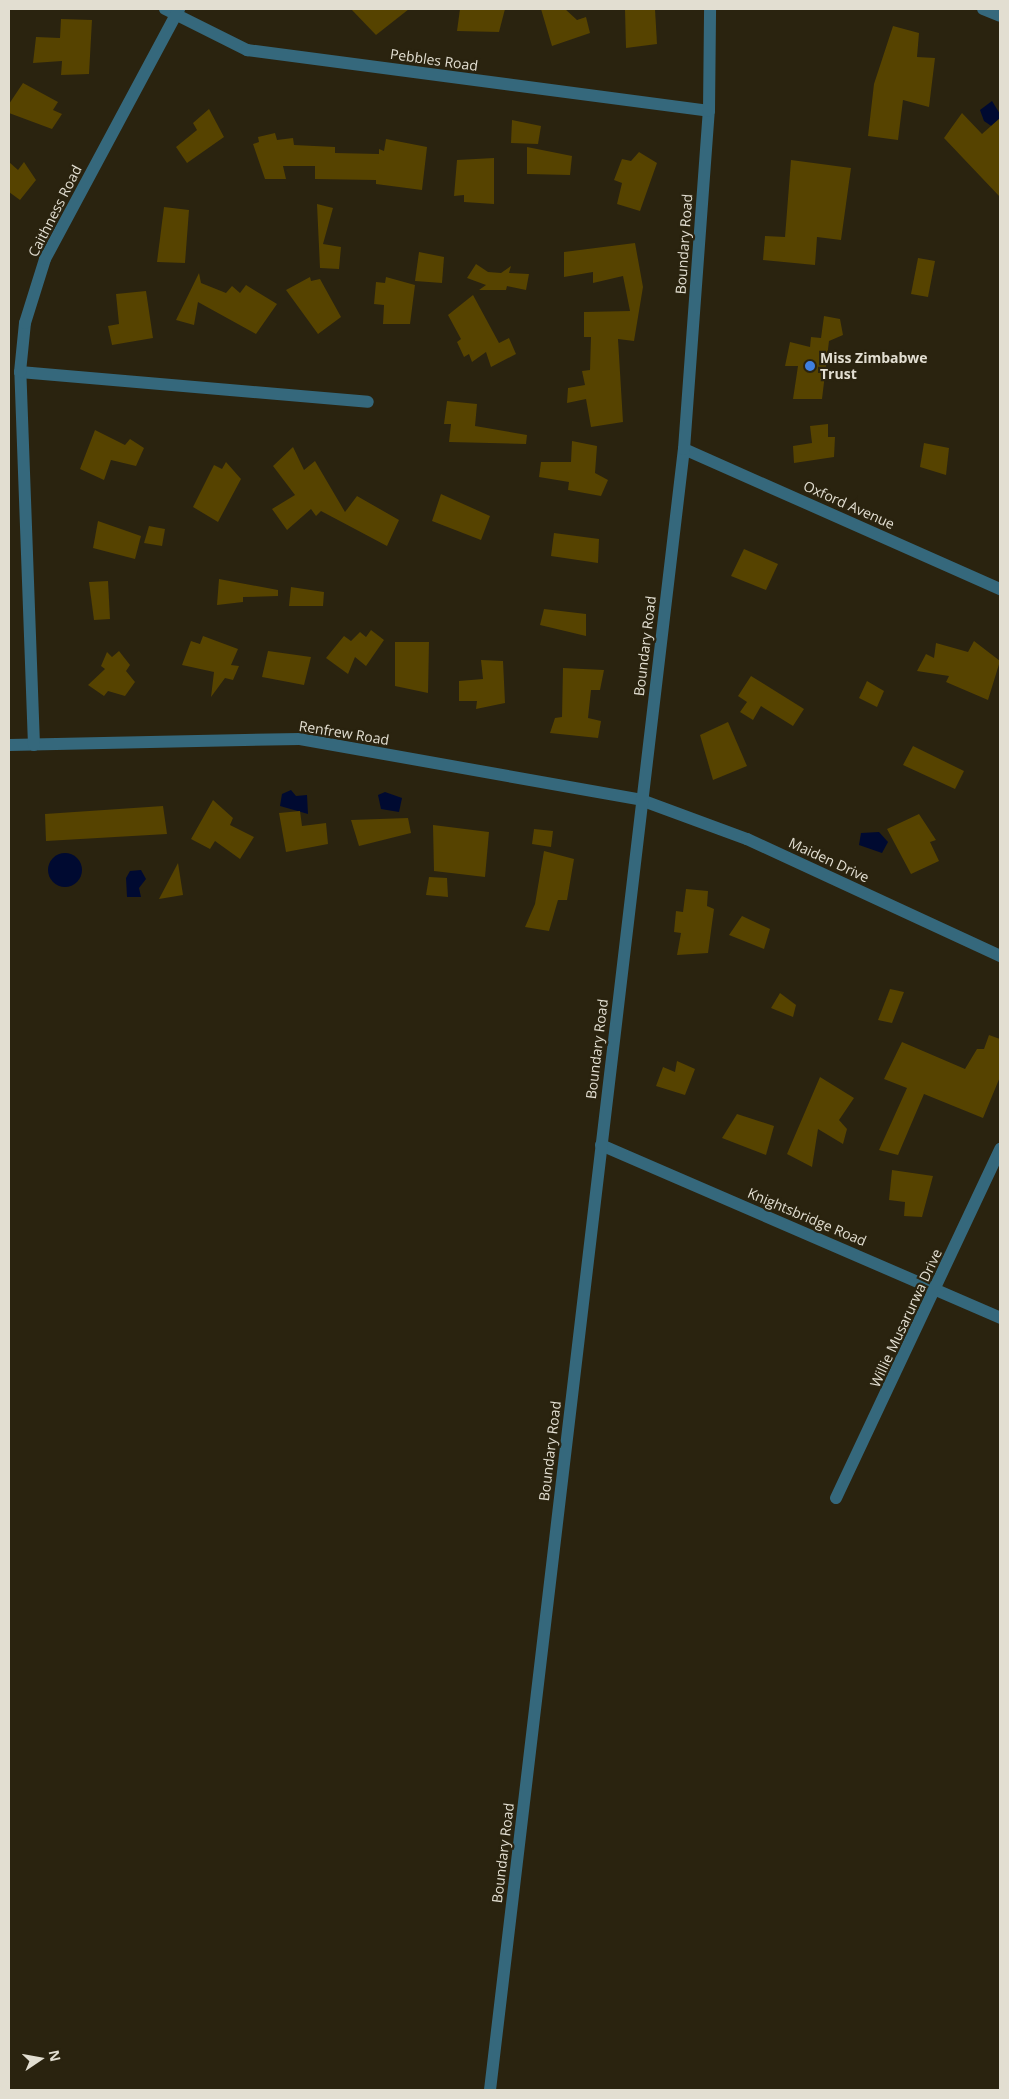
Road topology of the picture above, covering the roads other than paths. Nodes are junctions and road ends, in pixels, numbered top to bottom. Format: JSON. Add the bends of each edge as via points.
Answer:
{"nodes":[{"id":1,"x":710,"y":9,"type":"edge"},
{"id":2,"x":983,"y":9,"type":"edge"},
{"id":3,"x":173,"y":10,"type":"edge"},
{"id":4,"x":1000,"y":16,"type":"edge"},
{"id":5,"x":709,"y":111,"type":"junction"},
{"id":6,"x":20,"y":372,"type":"junction"},
{"id":7,"x":368,"y":402,"type":"dead end"},
{"id":8,"x":684,"y":449,"type":"junction"},
{"id":9,"x":1000,"y":590,"type":"edge"},
{"id":10,"x":34,"y":744,"type":"junction"},
{"id":11,"x":9,"y":745,"type":"edge"},
{"id":12,"x":641,"y":800,"type":"junction"},
{"id":13,"x":1000,"y":956,"type":"edge"},
{"id":14,"x":601,"y":1145,"type":"junction"},
{"id":15,"x":1000,"y":1149,"type":"edge"},
{"id":16,"x":938,"y":1289,"type":"junction"},
{"id":17,"x":1000,"y":1318,"type":"edge"},
{"id":18,"x":836,"y":1498,"type":"dead end"},
{"id":19,"x":490,"y":2090,"type":"edge"}],
"edges":[{"from":1,"to":5,"type":"street","name":"Boundary Road"},
{"from":2,"to":4,"type":"street"},
{"from":3,"to":5,"type":"street","name":"Pebbles Road","via":[[247,50]]},
{"from":3,"to":6,"type":"street","name":"Caithness Road","via":[[45,258],[25,324]]},
{"from":5,"to":8,"type":"street","name":"Boundary Road"},
{"from":6,"to":7,"type":"street"},
{"from":6,"to":10,"type":"street","name":"Caithness Road"},
{"from":8,"to":9,"type":"street","name":"Oxford Avenue"},
{"from":8,"to":12,"type":"street","name":"Boundary Road"},
{"from":10,"to":11,"type":"street","name":"Renfrew Road"},
{"from":10,"to":12,"type":"street","name":"Renfrew Road","via":[[300,740]]},
{"from":12,"to":13,"type":"street","name":"Maiden Drive","via":[[747,839]]},
{"from":12,"to":14,"type":"street","name":"Boundary Road"},
{"from":14,"to":16,"type":"street","name":"Knightsbridge Road"},
{"from":14,"to":19,"type":"street","name":"Boundary Road"},
{"from":15,"to":16,"type":"street","name":"Willie Musarurwa Drive"},
{"from":16,"to":17,"type":"street","name":"Knightsbridge Road"},
{"from":16,"to":18,"type":"street","name":"Willie Musarurwa Drive"}]}
